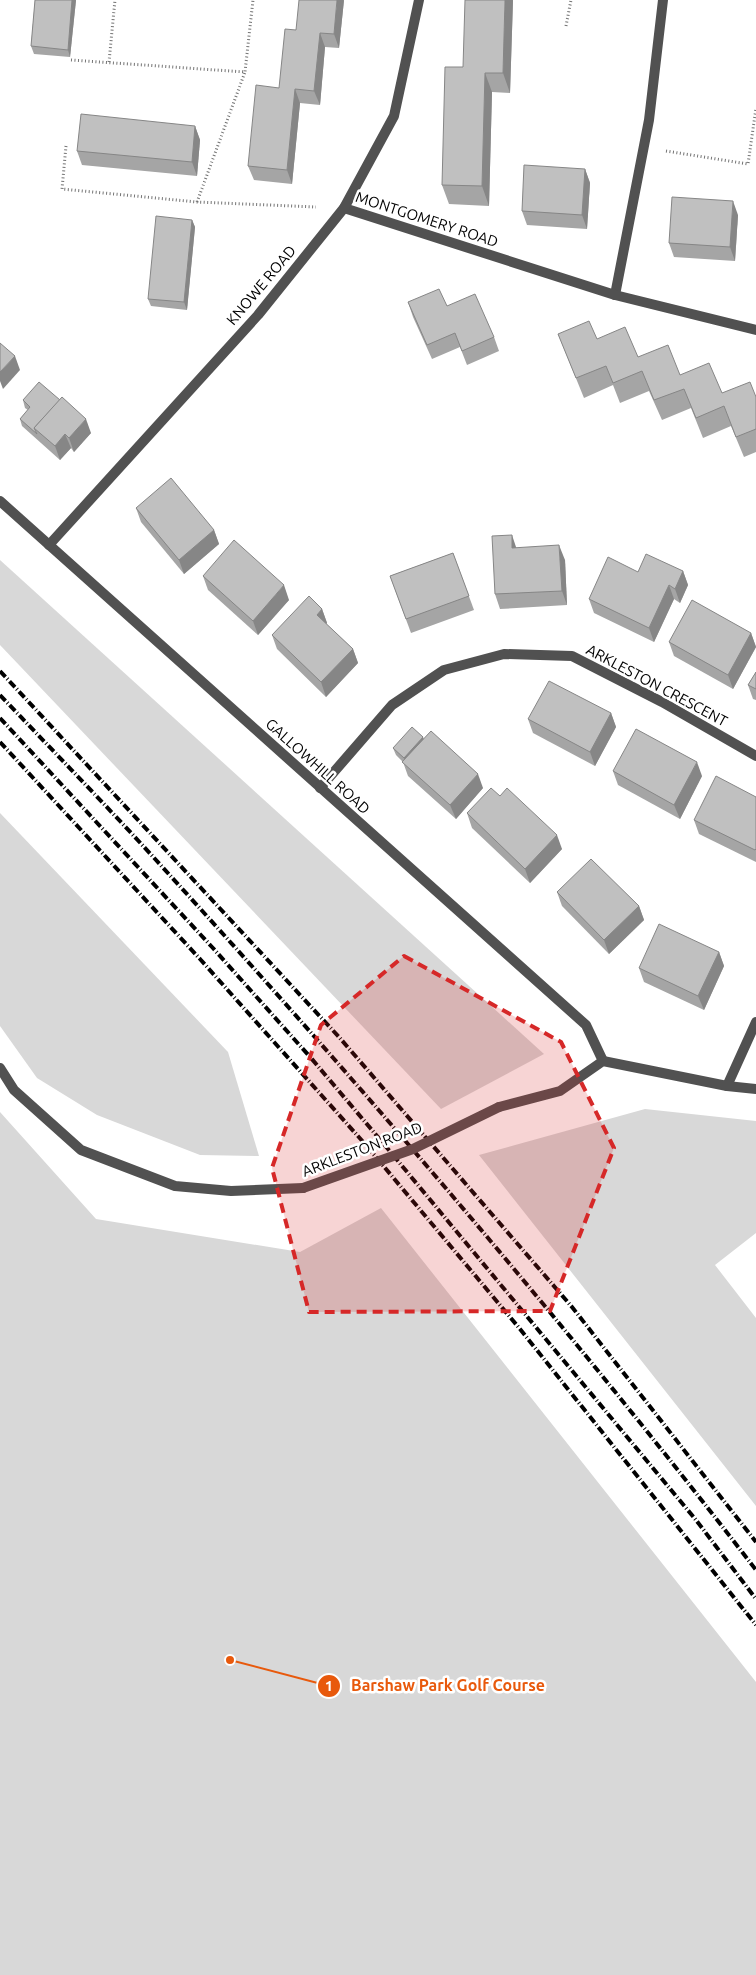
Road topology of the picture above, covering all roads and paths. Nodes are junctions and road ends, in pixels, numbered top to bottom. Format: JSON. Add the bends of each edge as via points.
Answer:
{"nodes":[{"id":1,"x":115,"y":0,"type":"edge"},
{"id":2,"x":253,"y":0,"type":"edge"},
{"id":3,"x":419,"y":0,"type":"edge"},
{"id":4,"x":571,"y":0,"type":"edge"},
{"id":5,"x":663,"y":0,"type":"edge"},
{"id":6,"x":566,"y":26,"type":"dead end"},
{"id":7,"x":70,"y":60,"type":"dead end"},
{"id":8,"x":109,"y":62,"type":"junction"},
{"id":9,"x":245,"y":72,"type":"junction"},
{"id":10,"x":756,"y":108,"type":"edge"},
{"id":11,"x":66,"y":146,"type":"dead end"},
{"id":12,"x":643,"y":148,"type":"junction"},
{"id":13,"x":197,"y":202,"type":"junction"},
{"id":14,"x":344,"y":208,"type":"junction"},
{"id":15,"x":615,"y":295,"type":"junction"},
{"id":16,"x":756,"y":330,"type":"edge"},
{"id":17,"x":0,"y":501,"type":"edge"},
{"id":18,"x":49,"y":545,"type":"junction"},
{"id":19,"x":756,"y":756,"type":"edge"},
{"id":20,"x":320,"y":788,"type":"junction"},
{"id":21,"x":756,"y":1022,"type":"edge"},
{"id":22,"x":603,"y":1061,"type":"junction"},
{"id":23,"x":0,"y":1068,"type":"edge"},
{"id":24,"x":727,"y":1086,"type":"junction"},
{"id":25,"x":756,"y":1089,"type":"edge"}],
"edges":[{"from":1,"to":8,"type":"path"},
{"from":2,"to":9,"type":"path"},
{"from":3,"to":14,"type":"street","name":"KNOWE ROAD","via":[[394,116]]},
{"from":4,"to":6,"type":"path"},
{"from":5,"to":12,"type":"street"},
{"from":7,"to":8,"type":"path"},
{"from":8,"to":9,"type":"path"},
{"from":9,"to":13,"type":"path"},
{"from":10,"to":12,"type":"path","via":[[748,164]]},
{"from":11,"to":13,"type":"path","name":"MONTGOMERY ROAD","via":[[62,189]]},
{"from":12,"to":15,"type":"street"},
{"from":13,"to":14,"type":"path","name":"MONTGOMERY ROAD"},
{"from":14,"to":15,"type":"street","name":"MONTGOMERY ROAD"},
{"from":14,"to":18,"type":"street","name":"KNOWE ROAD","via":[[258,315]]},
{"from":15,"to":16,"type":"street","name":"MONTGOMERY ROAD"},
{"from":17,"to":18,"type":"street","name":"GALLOWHILL ROAD"},
{"from":18,"to":20,"type":"street","name":"GALLOWHILL ROAD"},
{"from":19,"to":20,"type":"street","name":"ARKLESTON CRESCENT","via":[[662,702],[572,656],[504,654],[444,670],[392,705]]},
{"from":20,"to":22,"type":"street","name":"GALLOWHILL ROAD","via":[[586,1024]]},
{"from":21,"to":24,"type":"street"},
{"from":22,"to":23,"type":"street","name":"ARKLESTON ROAD","bridge":true,"via":[[560,1091],[499,1106],[413,1148],[303,1188],[231,1191],[175,1186],[82,1150],[14,1090]]},
{"from":22,"to":24,"type":"street"},
{"from":24,"to":25,"type":"street"}]}
